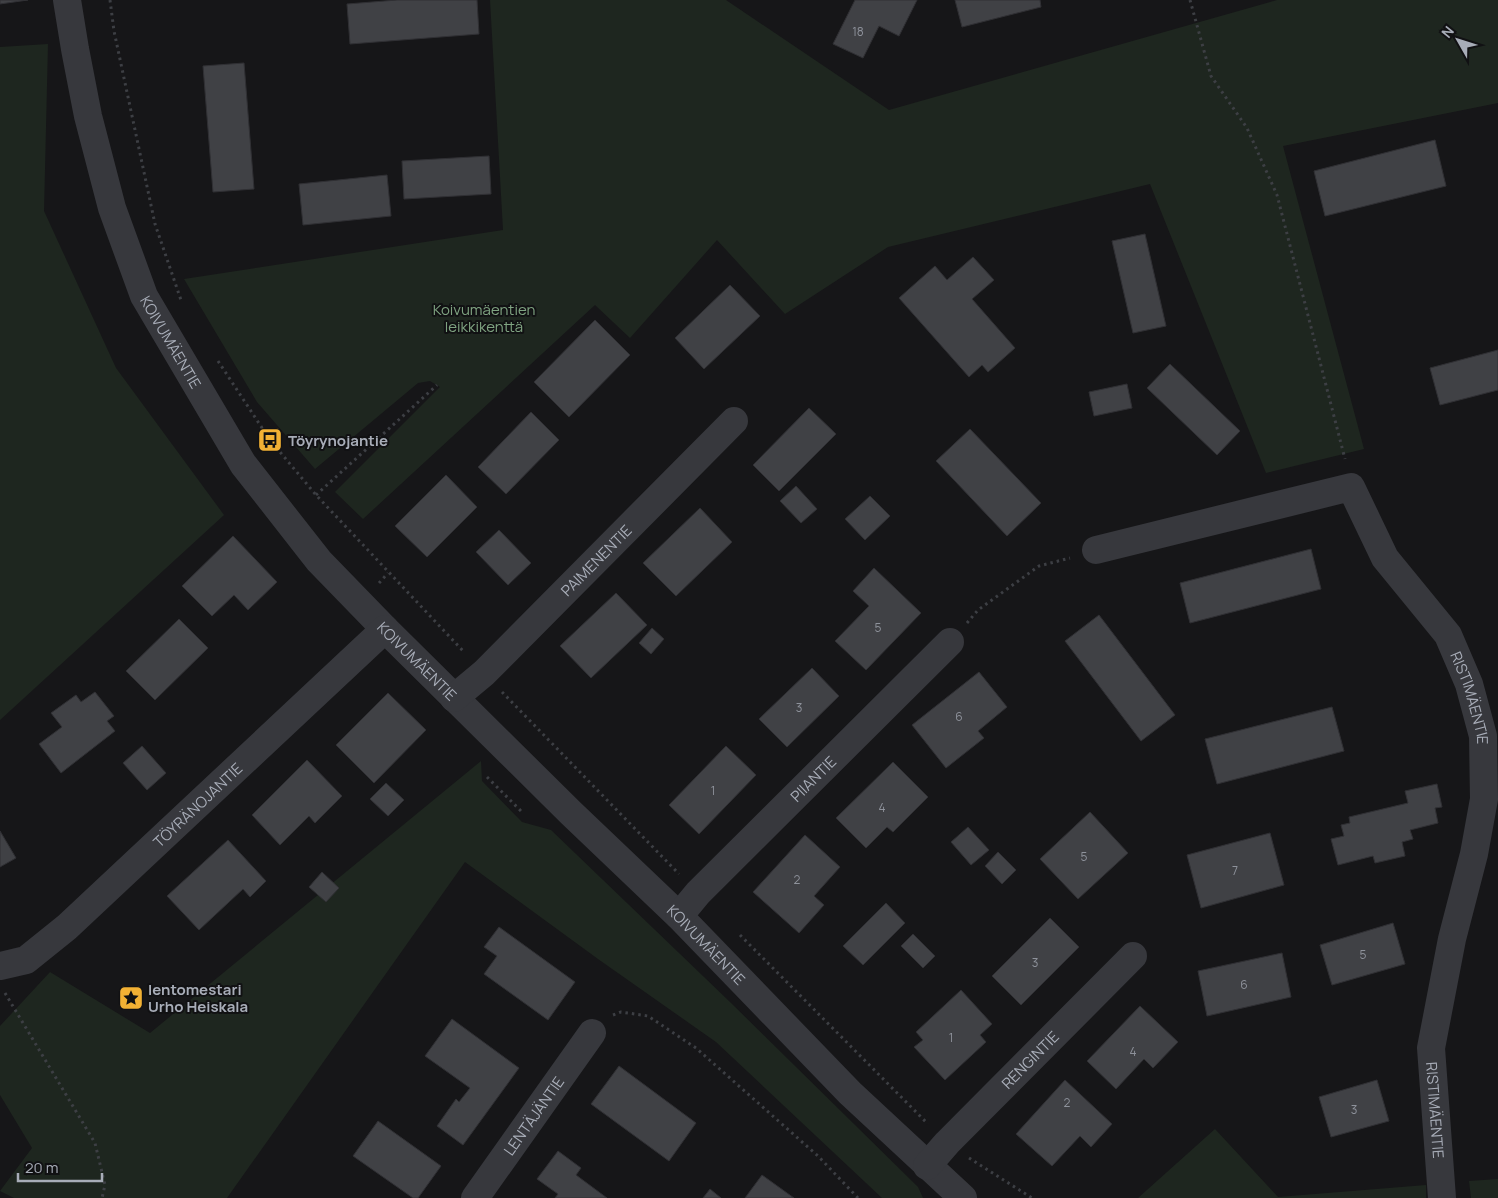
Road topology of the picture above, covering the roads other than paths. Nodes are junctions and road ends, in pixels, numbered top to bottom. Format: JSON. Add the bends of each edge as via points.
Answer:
{"nodes":[{"id":1,"x":67,"y":0,"type":"edge"},
{"id":2,"x":734,"y":422,"type":"dead end"},
{"id":3,"x":1096,"y":550,"type":"road end"},
{"id":4,"x":385,"y":629,"type":"junction"},
{"id":5,"x":950,"y":642,"type":"road end"},
{"id":6,"x":454,"y":698,"type":"junction"},
{"id":7,"x":679,"y":916,"type":"junction"},
{"id":8,"x":1134,"y":956,"type":"dead end"},
{"id":9,"x":2,"y":978,"type":"edge"},
{"id":10,"x":592,"y":1033,"type":"road end"},
{"id":11,"x":927,"y":1166,"type":"junction"},
{"id":12,"x":475,"y":1198,"type":"edge"},
{"id":13,"x":963,"y":1198,"type":"edge"},
{"id":14,"x":1442,"y":1198,"type":"edge"}],
"edges":[{"from":1,"to":4,"type":"street","name":"KOIVUMÄENTIE","via":[[88,116],[112,208],[144,296],[243,464],[319,561]]},
{"from":2,"to":6,"type":"street","name":"PAIMENENTIE","via":[[484,673]]},
{"from":3,"to":14,"type":"street","name":"RISTIMÄENTIE","via":[[1352,487],[1384,558],[1448,635],[1469,684],[1483,736],[1484,799],[1431,1048]]},
{"from":4,"to":6,"type":"street","name":"KOIVUMÄENTIE"},
{"from":4,"to":9,"type":"street","name":"TÖYRÄNOJANTIE","via":[[67,927]]},
{"from":5,"to":7,"type":"street","name":"PIIANTIE","via":[[698,893]]},
{"from":6,"to":7,"type":"street","name":"KOIVUMÄENTIE"},
{"from":7,"to":11,"type":"street","name":"KOIVUMÄENTIE","via":[[850,1093]]},
{"from":8,"to":11,"type":"street","name":"RENGINTIE"},
{"from":10,"to":12,"type":"street","name":"LENTÄJÄNTIE"},
{"from":11,"to":13,"type":"street","name":"KOIVUMÄENTIE"}]}
